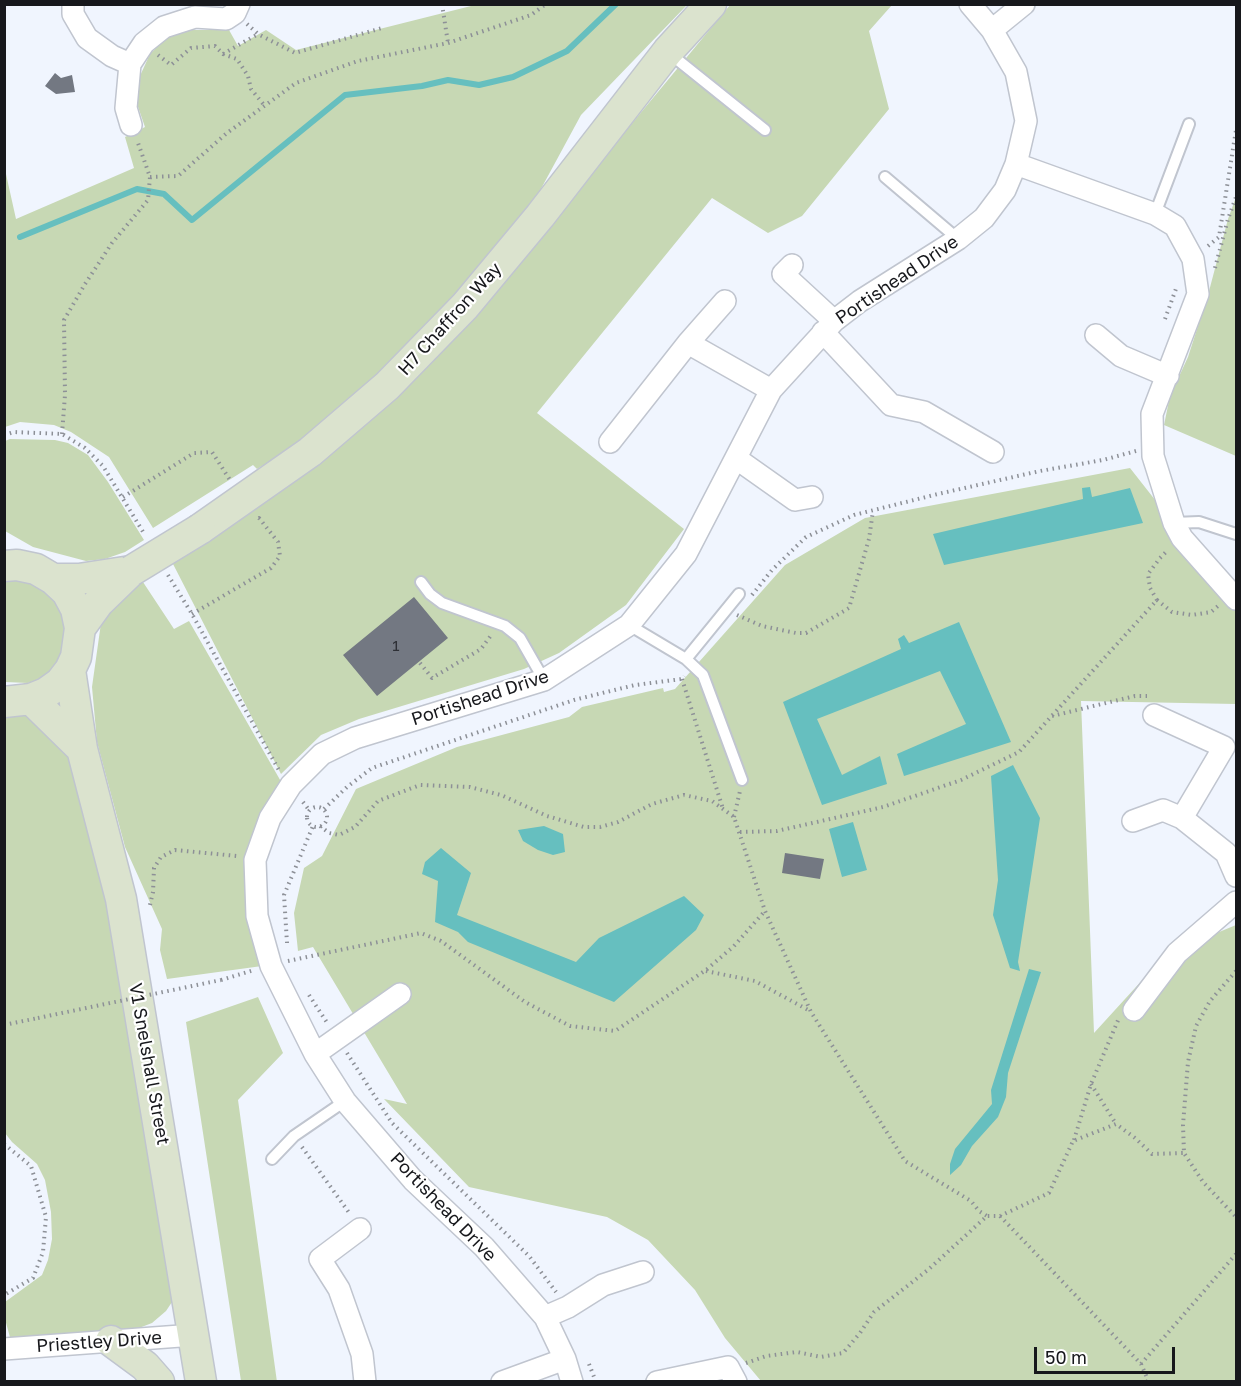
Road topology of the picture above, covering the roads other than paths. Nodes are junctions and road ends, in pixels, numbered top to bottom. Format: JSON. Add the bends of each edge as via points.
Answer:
{"nodes":[{"id":1,"x":73,"y":4,"type":"edge"},
{"id":2,"x":711,"y":4,"type":"edge"},
{"id":3,"x":970,"y":4,"type":"edge"},
{"id":4,"x":1024,"y":4,"type":"edge"},
{"id":5,"x":237,"y":9,"type":"edge"},
{"id":6,"x":992,"y":30,"type":"junction"},
{"id":7,"x":668,"y":51,"type":"junction"},
{"id":8,"x":130,"y":64,"type":"junction"},
{"id":9,"x":1189,"y":124,"type":"dead end"},
{"id":10,"x":131,"y":125,"type":"dead end"},
{"id":11,"x":765,"y":129,"type":"dead end"},
{"id":12,"x":1016,"y":164,"type":"junction"},
{"id":13,"x":885,"y":177,"type":"dead end"},
{"id":14,"x":1155,"y":214,"type":"junction"},
{"id":15,"x":958,"y":239,"type":"junction"},
{"id":16,"x":792,"y":265,"type":"dead end"},
{"id":17,"x":724,"y":301,"type":"dead end"},
{"id":18,"x":829,"y":327,"type":"junction"},
{"id":19,"x":1097,"y":333,"type":"dead end"},
{"id":20,"x":688,"y":343,"type":"junction"},
{"id":21,"x":1168,"y":376,"type":"junction"},
{"id":22,"x":771,"y":390,"type":"junction"},
{"id":23,"x":610,"y":442,"type":"dead end"},
{"id":24,"x":993,"y":452,"type":"dead end"},
{"id":25,"x":737,"y":459,"type":"junction"},
{"id":26,"x":812,"y":498,"type":"dead end"},
{"id":27,"x":1178,"y":530,"type":"junction"},
{"id":28,"x":1236,"y":534,"type":"edge"},
{"id":29,"x":9,"y":562,"type":"edge"},
{"id":30,"x":131,"y":571,"type":"junction"},
{"id":31,"x":53,"y":579,"type":"junction"},
{"id":32,"x":421,"y":582,"type":"dead end"},
{"id":33,"x":745,"y":596,"type":"road end"},
{"id":34,"x":1234,"y":597,"type":"edge"},
{"id":35,"x":629,"y":625,"type":"junction"},
{"id":36,"x":80,"y":628,"type":"junction"},
{"id":37,"x":690,"y":662,"type":"junction"},
{"id":38,"x":70,"y":670,"type":"junction"},
{"id":39,"x":544,"y":680,"type":"junction"},
{"id":40,"x":18,"y":700,"type":"edge"},
{"id":41,"x":1154,"y":715,"type":"dead end"},
{"id":42,"x":82,"y":749,"type":"junction"},
{"id":43,"x":742,"y":780,"type":"road end"},
{"id":44,"x":1182,"y":818,"type":"junction"},
{"id":45,"x":1133,"y":821,"type":"dead end"},
{"id":46,"x":1236,"y":876,"type":"edge"},
{"id":47,"x":1236,"y":902,"type":"edge"},
{"id":48,"x":400,"y":994,"type":"dead end"},
{"id":49,"x":1134,"y":1010,"type":"dead end"},
{"id":50,"x":315,"y":1054,"type":"junction"},
{"id":51,"x":345,"y":1101,"type":"junction"},
{"id":52,"x":272,"y":1159,"type":"dead end"},
{"id":53,"x":360,"y":1229,"type":"road end"},
{"id":54,"x":643,"y":1272,"type":"dead end"},
{"id":55,"x":545,"y":1317,"type":"junction"},
{"id":56,"x":194,"y":1335,"type":"junction"},
{"id":57,"x":111,"y":1341,"type":"junction"},
{"id":58,"x":4,"y":1349,"type":"edge"},
{"id":59,"x":565,"y":1359,"type":"junction"},
{"id":60,"x":732,"y":1374,"type":"edge"},
{"id":61,"x":159,"y":1382,"type":"edge"},
{"id":62,"x":201,"y":1382,"type":"edge"},
{"id":63,"x":365,"y":1382,"type":"edge"},
{"id":64,"x":502,"y":1382,"type":"edge"},
{"id":65,"x":572,"y":1382,"type":"edge"},
{"id":66,"x":657,"y":1382,"type":"edge"}],
"edges":[{"from":1,"to":8,"type":"street","via":[[73,14],[87,38]]},
{"from":2,"to":7,"type":"street","name":"H7 Chaffron Way"},
{"from":3,"to":6,"type":"street","name":"Portishead Drive"},
{"from":4,"to":6,"type":"street"},
{"from":5,"to":8,"type":"street","via":[[226,19],[195,17],[164,27],[144,43]]},
{"from":6,"to":12,"type":"street","name":"Portishead Drive","via":[[1016,72],[1026,121]]},
{"from":7,"to":11,"type":"lane"},
{"from":7,"to":30,"type":"street","name":"H7 Chaffron Way","bridge":true,"via":[[465,306],[387,386],[310,452],[200,529]]},
{"from":8,"to":10,"type":"street","via":[[126,108]]},
{"from":9,"to":14,"type":"lane"},
{"from":12,"to":14,"type":"street"},
{"from":12,"to":15,"type":"street","name":"Portishead Drive","via":[[1005,190],[984,218]]},
{"from":13,"to":15,"type":"lane"},
{"from":14,"to":21,"type":"street","via":[[1175,226],[1193,259],[1198,294]]},
{"from":15,"to":18,"type":"street","name":"Portishead Drive","via":[[860,301]]},
{"from":16,"to":18,"type":"street","via":[[783,274]]},
{"from":17,"to":20,"type":"street"},
{"from":18,"to":22,"type":"street","name":"Portishead Drive"},
{"from":18,"to":24,"type":"street","via":[[891,405],[924,412]]},
{"from":19,"to":21,"type":"street","via":[[1122,356]]},
{"from":20,"to":22,"type":"street"},
{"from":20,"to":23,"type":"street"},
{"from":21,"to":27,"type":"street","via":[[1152,414],[1153,456]]},
{"from":22,"to":25,"type":"street","name":"Portishead Drive"},
{"from":25,"to":26,"type":"street","via":[[795,500]]},
{"from":25,"to":35,"type":"street","name":"Portishead Drive","via":[[686,554]]},
{"from":27,"to":28,"type":"lane","via":[[1199,522]]},
{"from":27,"to":34,"type":"street"},
{"from":29,"to":31,"type":"street","via":[[36,569]]},
{"from":30,"to":31,"type":"street","name":"H7 Chaffron Way"},
{"from":30,"to":36,"type":"street","name":"H7 Chaffron Way","via":[[98,603]]},
{"from":31,"to":36,"type":"street","via":[[67,592]]},
{"from":32,"to":39,"type":"lane","via":[[442,603],[505,626],[520,638]]},
{"from":33,"to":37,"type":"lane"},
{"from":35,"to":37,"type":"lane"},
{"from":35,"to":39,"type":"street","name":"Portishead Drive"},
{"from":36,"to":38,"type":"street","via":[[78,650]]},
{"from":37,"to":43,"type":"lane","via":[[703,675]]},
{"from":38,"to":40,"type":"street","via":[[46,693]]},
{"from":38,"to":42,"type":"street","name":"V1 Snelshall Street"},
{"from":39,"to":50,"type":"street","name":"Portishead Drive","via":[[355,738],[322,754],[291,785],[270,819],[255,860],[257,915],[271,966]]},
{"from":40,"to":42,"type":"street"},
{"from":41,"to":44,"type":"street","via":[[1224,747]]},
{"from":42,"to":56,"type":"street","name":"V1 Snelshall Street","via":[[121,899]]},
{"from":44,"to":45,"type":"street","via":[[1163,810]]},
{"from":44,"to":46,"type":"street","via":[[1226,853]]},
{"from":47,"to":49,"type":"street","via":[[1177,953]]},
{"from":48,"to":50,"type":"street"},
{"from":50,"to":51,"type":"street","name":"Portishead Drive"},
{"from":51,"to":52,"type":"lane","via":[[294,1136]]},
{"from":51,"to":55,"type":"street","name":"Portishead Drive","via":[[412,1180],[484,1247]]},
{"from":53,"to":63,"type":"street","via":[[320,1259],[339,1289],[362,1354]]},
{"from":54,"to":55,"type":"street","via":[[603,1285]]},
{"from":55,"to":59,"type":"street","name":"Portishead Drive"},
{"from":56,"to":57,"type":"street","name":"Priestley Drive"},
{"from":56,"to":62,"type":"street","name":"V1 Snelshall Street"},
{"from":57,"to":58,"type":"street","name":"Priestley Drive"},
{"from":57,"to":61,"type":"street","via":[[146,1366]]},
{"from":59,"to":64,"type":"street"},
{"from":59,"to":65,"type":"street","name":"Portishead Drive"},
{"from":60,"to":66,"type":"street"}]}
